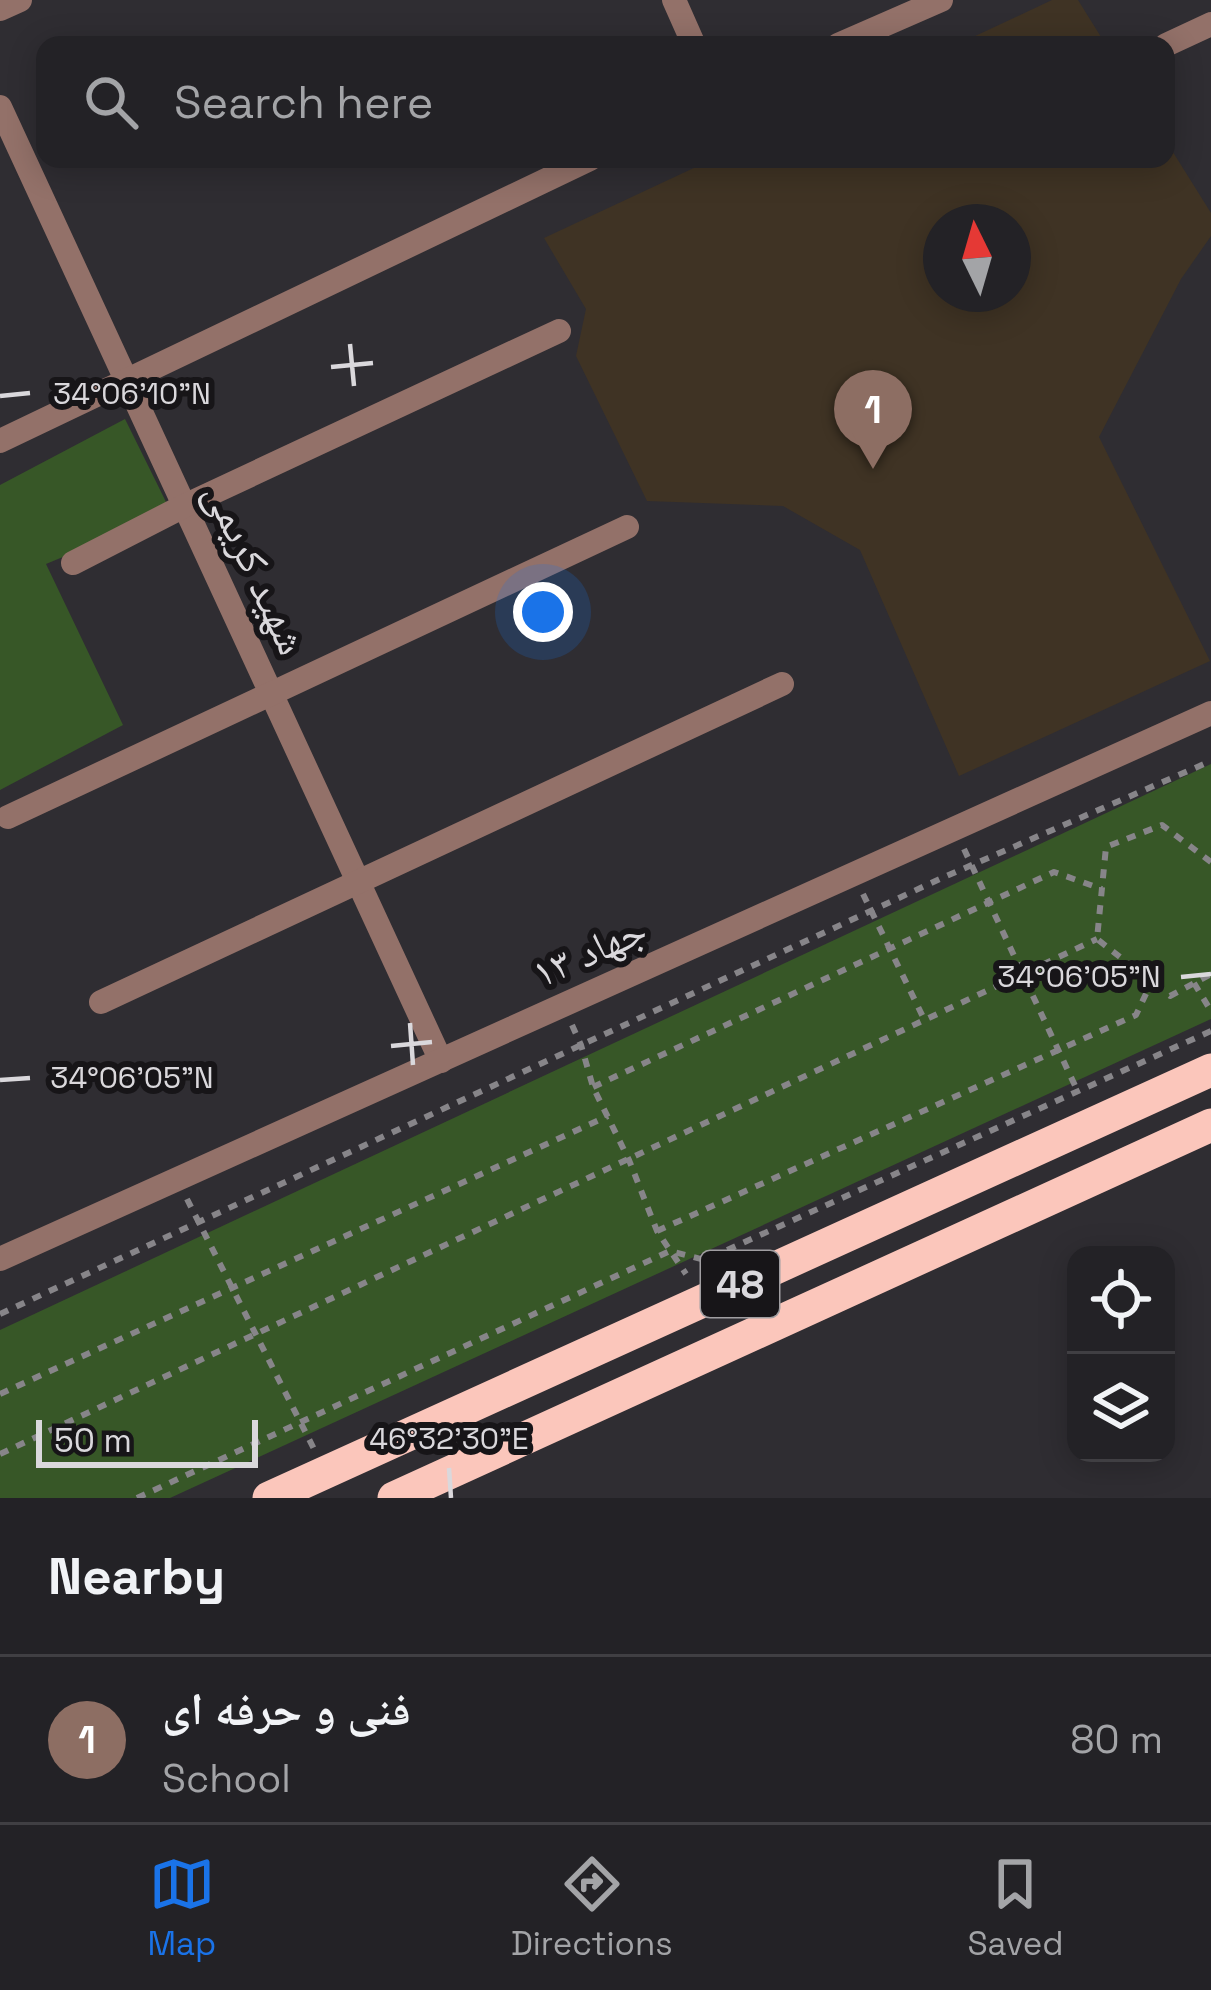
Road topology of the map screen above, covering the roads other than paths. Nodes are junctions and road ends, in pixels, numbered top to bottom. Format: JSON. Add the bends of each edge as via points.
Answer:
{"nodes":[{"id":1,"x":20,"y":0,"type":"edge"},
{"id":2,"x":674,"y":0,"type":"edge"},
{"id":3,"x":941,"y":0,"type":"edge"},
{"id":4,"x":0,"y":9,"type":"edge"},
{"id":5,"x":1211,"y":24,"type":"edge"},
{"id":6,"x":690,"y":36,"type":"edge"},
{"id":7,"x":859,"y":36,"type":"edge"},
{"id":8,"x":1175,"y":41,"type":"edge"},
{"id":9,"x":0,"y":106,"type":"edge"},
{"id":10,"x":571,"y":168,"type":"edge"},
{"id":11,"x":559,"y":331,"type":"dead end"},
{"id":12,"x":128,"y":383,"type":"junction"},
{"id":13,"x":0,"y":441,"type":"edge"},
{"id":14,"x":184,"y":506,"type":"junction"},
{"id":15,"x":627,"y":527,"type":"dead end"},
{"id":16,"x":73,"y":563,"type":"dead end"},
{"id":17,"x":782,"y":684,"type":"dead end"},
{"id":18,"x":271,"y":693,"type":"junction"},
{"id":19,"x":1211,"y":713,"type":"edge"},
{"id":20,"x":8,"y":817,"type":"dead end"},
{"id":21,"x":358,"y":882,"type":"junction"},
{"id":22,"x":101,"y":1002,"type":"dead end"},
{"id":23,"x":440,"y":1061,"type":"junction"},
{"id":24,"x":1211,"y":1070,"type":"edge"},
{"id":25,"x":1211,"y":1125,"type":"edge"},
{"id":26,"x":0,"y":1259,"type":"edge"},
{"id":27,"x":269,"y":1498,"type":"edge"},
{"id":28,"x":394,"y":1498,"type":"edge"}],
"edges":[{"from":1,"to":4,"type":"street"},
{"from":2,"to":6,"type":"street"},
{"from":3,"to":7,"type":"street"},
{"from":5,"to":8,"type":"street"},
{"from":9,"to":12,"type":"street","name":"شهید کریمی"},
{"from":10,"to":12,"type":"street"},
{"from":11,"to":14,"type":"street"},
{"from":12,"to":13,"type":"street"},
{"from":12,"to":14,"type":"street","name":"شهید کریمی"},
{"from":14,"to":16,"type":"street"},
{"from":14,"to":18,"type":"street","name":"شهید کریمی"},
{"from":15,"to":18,"type":"street"},
{"from":17,"to":21,"type":"street"},
{"from":18,"to":20,"type":"street"},
{"from":18,"to":21,"type":"street","name":"شهید کریمی"},
{"from":19,"to":23,"type":"street","name":"جهاد ۱۳"},
{"from":21,"to":22,"type":"street"},
{"from":21,"to":23,"type":"street","name":"شهید کریمی"},
{"from":23,"to":26,"type":"street","name":"جهاد ۱۳"},
{"from":24,"to":27,"type":"highway","number":"48"},
{"from":25,"to":28,"type":"highway","number":"48"}]}
